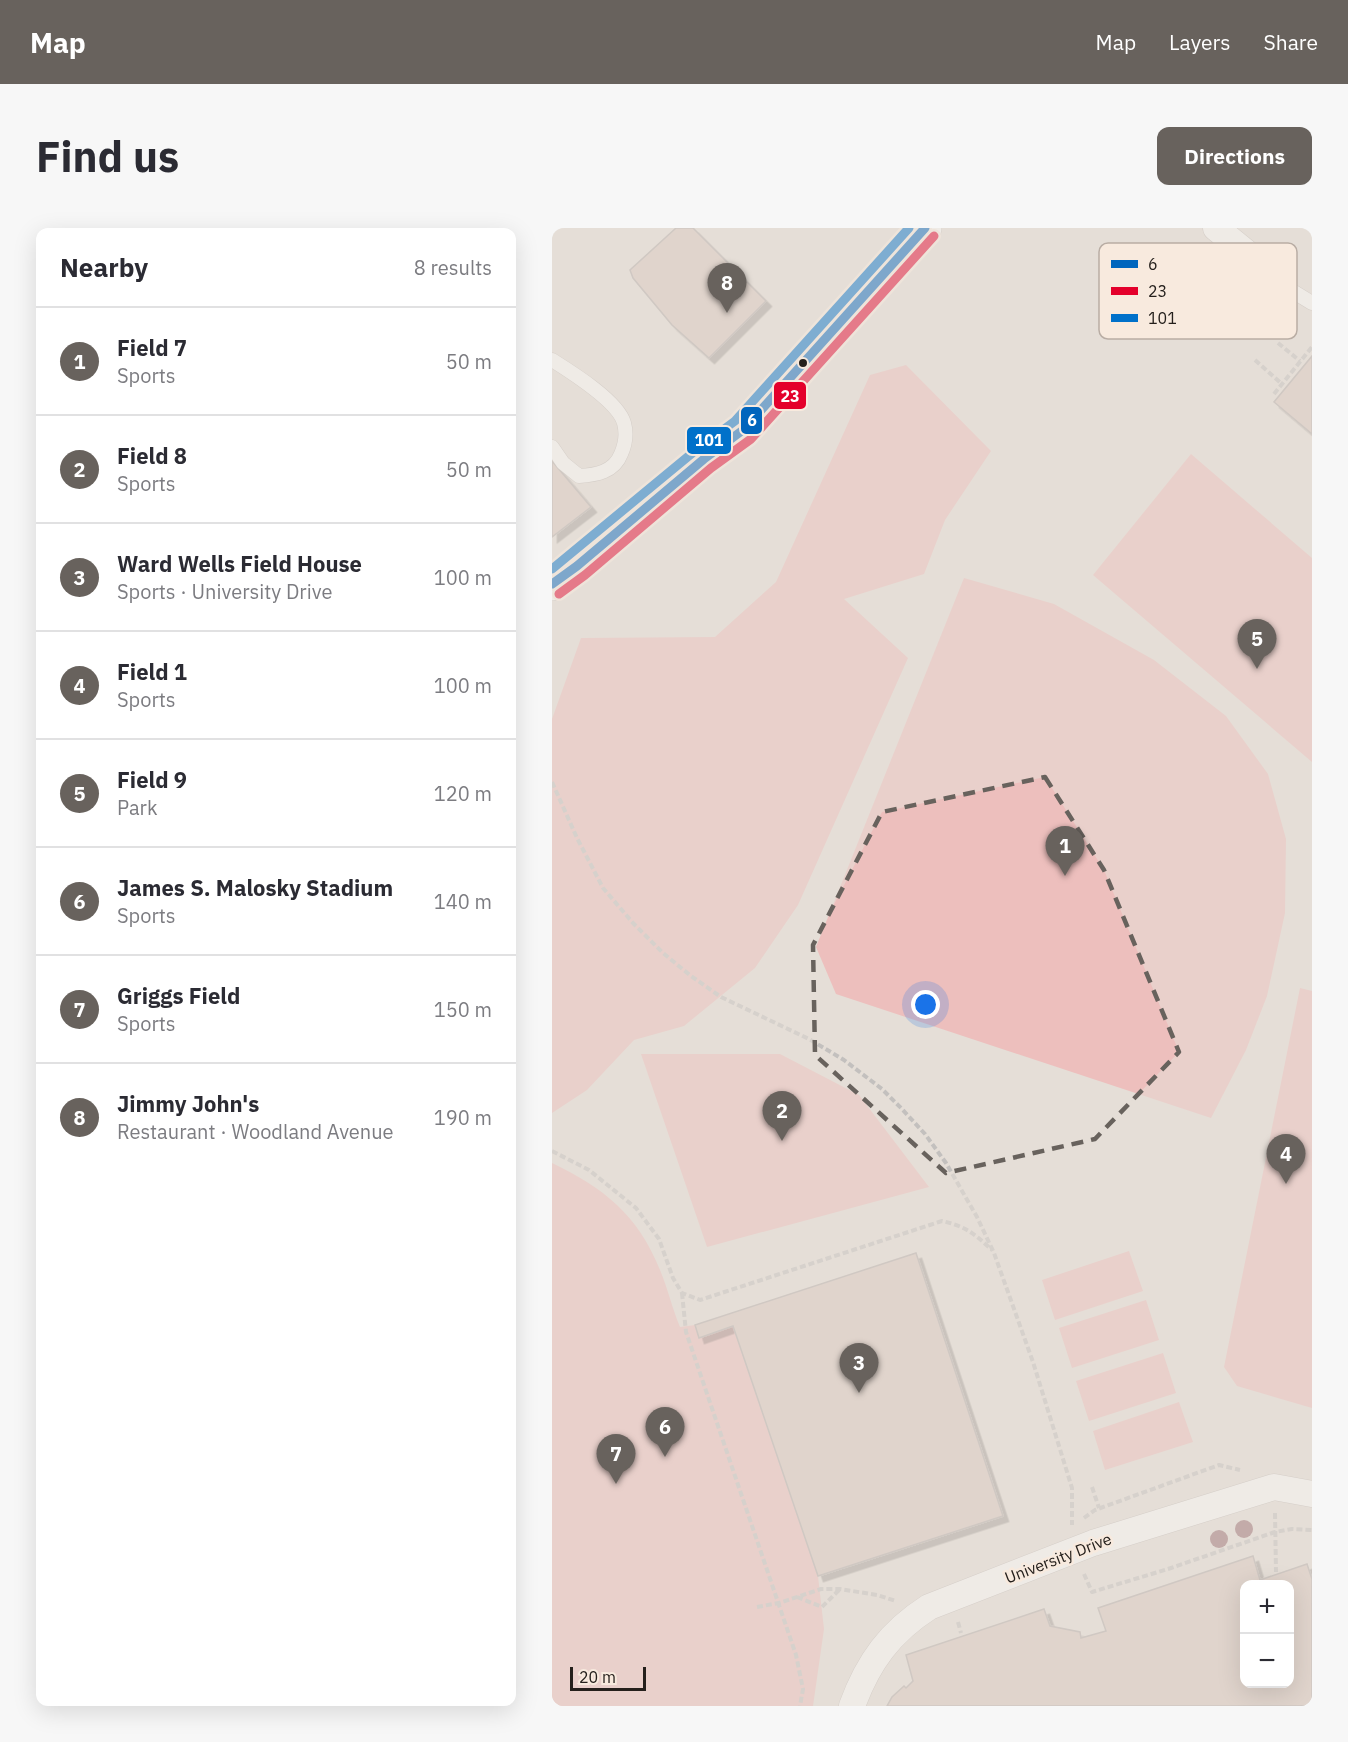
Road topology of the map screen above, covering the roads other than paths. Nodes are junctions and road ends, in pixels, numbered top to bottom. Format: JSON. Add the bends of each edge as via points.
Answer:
{"nodes":[{"id":1,"x":925,"y":228,"type":"edge"},
{"id":2,"x":1216,"y":228,"type":"edge"},
{"id":3,"x":1234,"y":243,"type":"edge"},
{"id":4,"x":1297,"y":293,"type":"edge"},
{"id":5,"x":1312,"y":303,"type":"edge"},
{"id":6,"x":555,"y":366,"type":"edge"},
{"id":7,"x":552,"y":447,"type":"edge"},
{"id":8,"x":552,"y":584,"type":"edge"},
{"id":9,"x":1312,"y":1494,"type":"edge"},
{"id":10,"x":852,"y":1706,"type":"edge"}],
"edges":[{"from":1,"to":8,"type":"main road","via":[[743,430]]},
{"from":2,"to":3,"type":"street"},
{"from":4,"to":5,"type":"lane"},
{"from":6,"to":7,"type":"lane","via":[[611,403],[624,422],[626,444],[618,461],[601,474],[579,476]]},
{"from":9,"to":10,"type":"street","name":"University Drive","via":[[1274,1487],[1093,1543],[929,1607],[911,1618],[882,1647],[866,1671]]}]}
